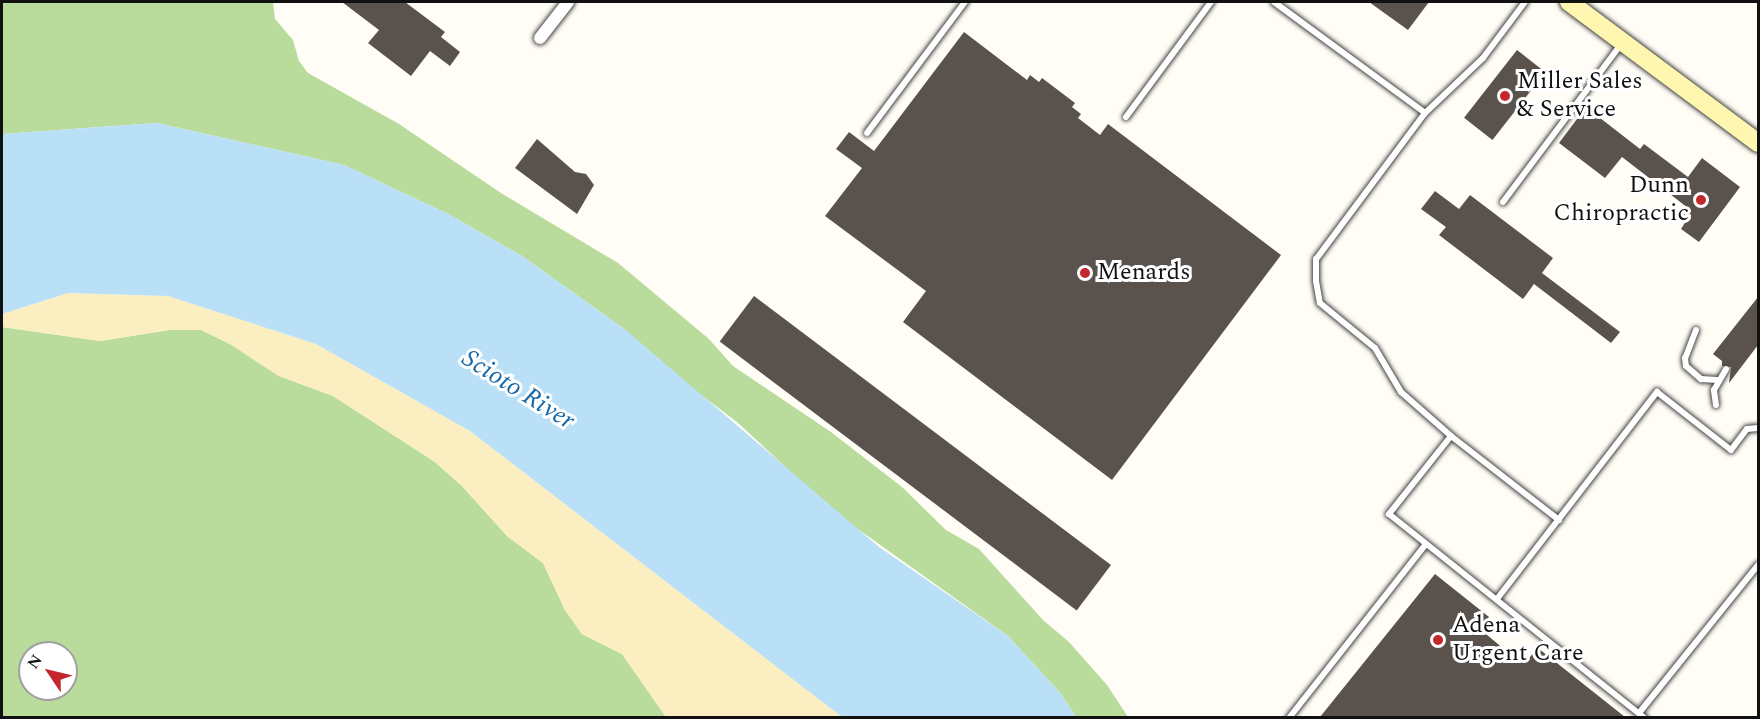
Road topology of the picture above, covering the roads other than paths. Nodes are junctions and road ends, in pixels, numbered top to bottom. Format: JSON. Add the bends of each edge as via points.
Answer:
{"nodes":[{"id":1,"x":568,"y":2,"type":"edge"},
{"id":2,"x":965,"y":2,"type":"edge"},
{"id":3,"x":1211,"y":2,"type":"edge"},
{"id":4,"x":1274,"y":2,"type":"edge"},
{"id":5,"x":1525,"y":2,"type":"edge"},
{"id":6,"x":1569,"y":2,"type":"edge"},
{"id":7,"x":540,"y":38,"type":"dead end"},
{"id":8,"x":1623,"y":42,"type":"junction"},
{"id":9,"x":1425,"y":112,"type":"junction"},
{"id":10,"x":1126,"y":117,"type":"dead end"},
{"id":11,"x":867,"y":133,"type":"dead end"},
{"id":12,"x":1758,"y":143,"type":"edge"},
{"id":13,"x":1503,"y":202,"type":"dead end"},
{"id":14,"x":1696,"y":330,"type":"dead end"},
{"id":15,"x":1726,"y":369,"type":"dead end"},
{"id":16,"x":1718,"y":380,"type":"junction"},
{"id":17,"x":1716,"y":405,"type":"dead end"},
{"id":18,"x":1758,"y":428,"type":"edge"},
{"id":19,"x":1451,"y":436,"type":"junction"},
{"id":20,"x":1559,"y":520,"type":"junction"},
{"id":21,"x":1426,"y":544,"type":"junction"},
{"id":22,"x":1758,"y":565,"type":"edge"},
{"id":23,"x":1497,"y":599,"type":"junction"},
{"id":24,"x":1642,"y":715,"type":"edge"},
{"id":25,"x":1289,"y":717,"type":"edge"}],
"edges":[{"from":1,"to":7,"type":"street"},
{"from":2,"to":11,"type":"lane"},
{"from":3,"to":10,"type":"lane"},
{"from":4,"to":9,"type":"lane"},
{"from":5,"to":9,"type":"lane","via":[[1483,58]]},
{"from":6,"to":8,"type":"main road"},
{"from":8,"to":12,"type":"main road"},
{"from":8,"to":13,"type":"lane"},
{"from":9,"to":19,"type":"lane","via":[[1316,259],[1316,281],[1320,303],[1374,348],[1401,392]]},
{"from":14,"to":16,"type":"lane","via":[[1685,358],[1686,366],[1701,379]]},
{"from":15,"to":16,"type":"lane"},
{"from":16,"to":17,"type":"lane","via":[[1714,390]]},
{"from":18,"to":20,"type":"lane","via":[[1747,429],[1731,450],[1657,392]]},
{"from":19,"to":20,"type":"lane"},
{"from":19,"to":21,"type":"lane","via":[[1389,514]]},
{"from":20,"to":23,"type":"lane"},
{"from":21,"to":23,"type":"lane"},
{"from":21,"to":25,"type":"lane"},
{"from":22,"to":24,"type":"lane"},
{"from":23,"to":24,"type":"lane"}]}
